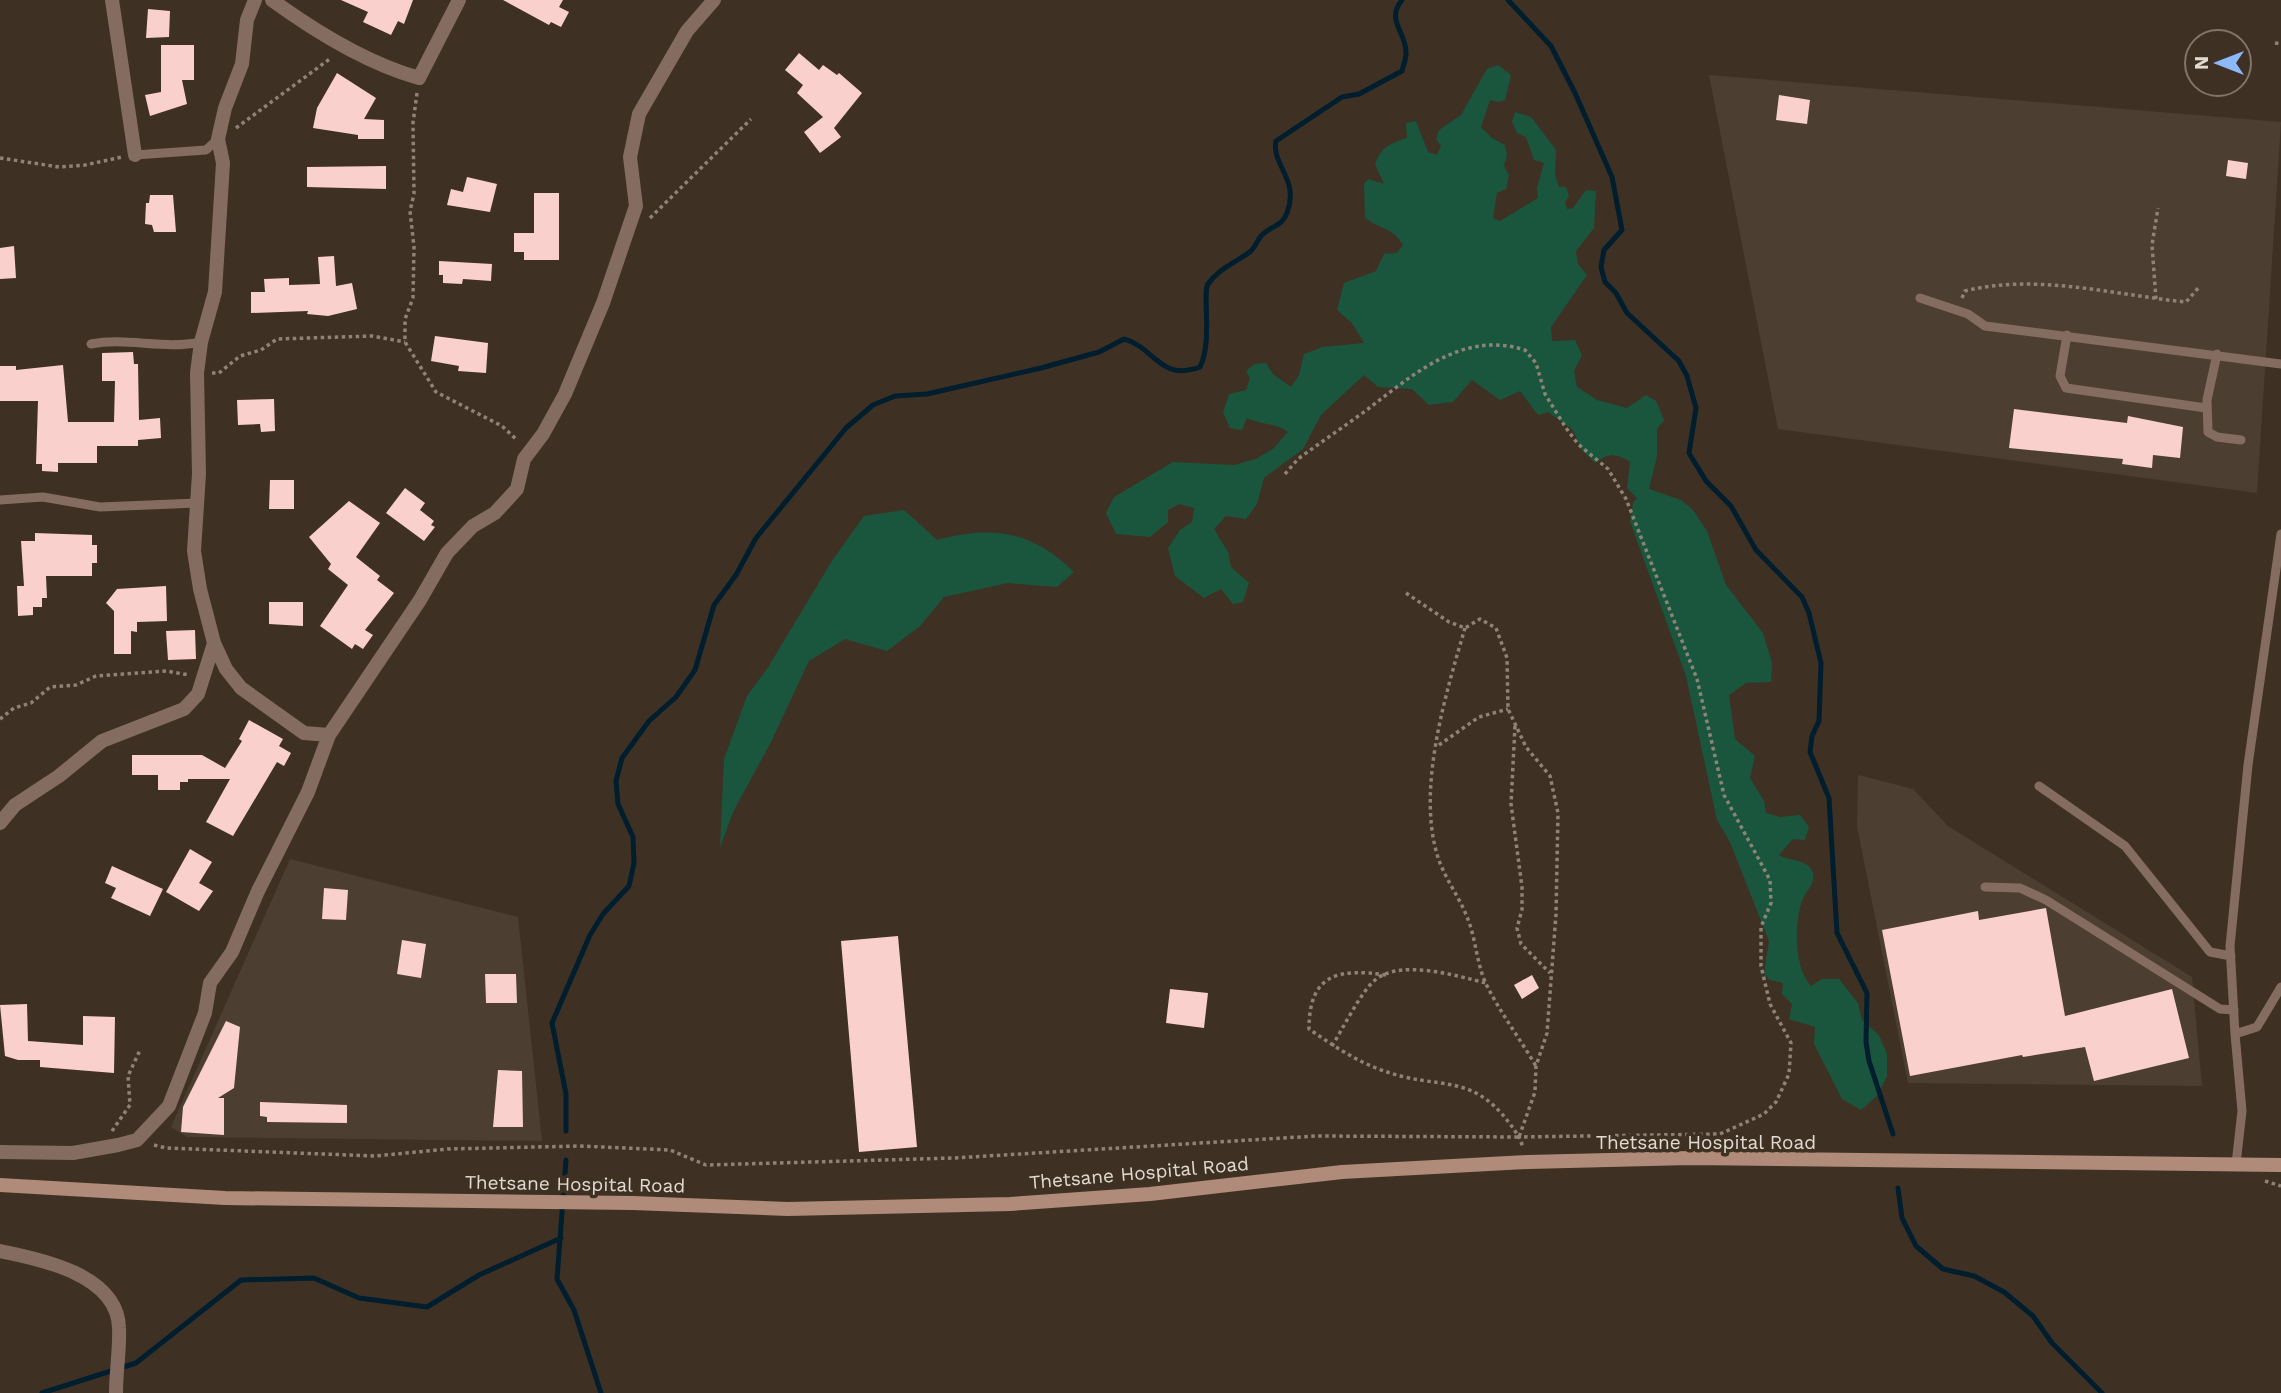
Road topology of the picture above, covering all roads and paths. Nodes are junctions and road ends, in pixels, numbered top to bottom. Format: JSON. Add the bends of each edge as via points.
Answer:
{"nodes":[{"id":1,"x":112,"y":0,"type":"edge"},
{"id":2,"x":255,"y":0,"type":"edge"},
{"id":3,"x":272,"y":0,"type":"edge"},
{"id":4,"x":459,"y":0,"type":"edge"},
{"id":5,"x":715,"y":0,"type":"edge"},
{"id":6,"x":2275,"y":43,"type":"dead end"},
{"id":7,"x":2281,"y":44,"type":"edge"},
{"id":8,"x":346,"y":45,"type":"junction"},
{"id":9,"x":419,"y":78,"type":"junction"},
{"id":10,"x":251,"y":118,"type":"dead end"},
{"id":11,"x":751,"y":119,"type":"dead end"},
{"id":12,"x":218,"y":139,"type":"junction"},
{"id":13,"x":135,"y":155,"type":"junction"},
{"id":14,"x":0,"y":158,"type":"edge"},
{"id":15,"x":2158,"y":208,"type":"dead end"},
{"id":16,"x":624,"y":244,"type":"junction"},
{"id":17,"x":2200,"y":286,"type":"dead end"},
{"id":18,"x":1920,"y":298,"type":"dead end"},
{"id":19,"x":2156,"y":299,"type":"junction"},
{"id":20,"x":1957,"y":309,"type":"junction"},
{"id":21,"x":2067,"y":335,"type":"junction"},
{"id":22,"x":405,"y":341,"type":"junction"},
{"id":23,"x":201,"y":342,"type":"junction"},
{"id":24,"x":91,"y":344,"type":"dead end"},
{"id":25,"x":2217,"y":354,"type":"junction"},
{"id":26,"x":2281,"y":364,"type":"edge"},
{"id":27,"x":197,"y":373,"type":"junction"},
{"id":28,"x":2206,"y":408,"type":"junction"},
{"id":29,"x":2241,"y":440,"type":"dead end"},
{"id":30,"x":524,"y":458,"type":"junction"},
{"id":31,"x":1285,"y":474,"type":"dead end"},
{"id":32,"x":0,"y":500,"type":"edge"},
{"id":33,"x":197,"y":503,"type":"junction"},
{"id":34,"x":2281,"y":534,"type":"edge"},
{"id":35,"x":1406,"y":593,"type":"dead end"},
{"id":36,"x":1465,"y":628,"type":"junction"},
{"id":37,"x":214,"y":643,"type":"junction"},
{"id":38,"x":205,"y":679,"type":"junction"},
{"id":39,"x":1508,"y":709,"type":"junction"},
{"id":40,"x":0,"y":719,"type":"edge"},
{"id":41,"x":1515,"y":724,"type":"junction"},
{"id":42,"x":330,"y":735,"type":"junction"},
{"id":43,"x":1437,"y":746,"type":"junction"},
{"id":44,"x":2039,"y":786,"type":"dead end"},
{"id":45,"x":0,"y":823,"type":"edge"},
{"id":46,"x":1984,"y":887,"type":"dead end"},
{"id":47,"x":2231,"y":956,"type":"junction"},
{"id":48,"x":1549,"y":973,"type":"junction"},
{"id":49,"x":1386,"y":975,"type":"junction"},
{"id":50,"x":1486,"y":983,"type":"junction"},
{"id":51,"x":2281,"y":987,"type":"edge"},
{"id":52,"x":2234,"y":1010,"type":"junction"},
{"id":53,"x":2235,"y":1034,"type":"junction"},
{"id":54,"x":1332,"y":1045,"type":"junction"},
{"id":55,"x":140,"y":1050,"type":"dead end"},
{"id":56,"x":1536,"y":1066,"type":"junction"},
{"id":57,"x":1519,"y":1137,"type":"junction"},
{"id":58,"x":137,"y":1140,"type":"junction"},
{"id":59,"x":97,"y":1150,"type":"junction"},
{"id":60,"x":0,"y":1152,"type":"edge"},
{"id":61,"x":1528,"y":1162,"type":"junction"},
{"id":62,"x":2236,"y":1164,"type":"junction"},
{"id":63,"x":2281,"y":1165,"type":"edge"},
{"id":64,"x":0,"y":1185,"type":"edge"},
{"id":65,"x":0,"y":1251,"type":"edge"},
{"id":66,"x":116,"y":1392,"type":"edge"}],
"edges":[{"from":1,"to":13,"type":"street"},
{"from":2,"to":12,"type":"street","via":[[247,20],[242,64]]},
{"from":3,"to":8,"type":"street"},
{"from":4,"to":9,"type":"street"},
{"from":5,"to":16,"type":"street","via":[[687,31],[639,114],[630,157],[636,206]]},
{"from":6,"to":7,"type":"path"},
{"from":8,"to":9,"type":"street","via":[[376,65]]},
{"from":8,"to":10,"type":"path"},
{"from":9,"to":22,"type":"path","via":[[410,211],[414,298],[405,319]]},
{"from":11,"to":16,"type":"path"},
{"from":12,"to":13,"type":"lane","via":[[205,150]]},
{"from":12,"to":23,"type":"street","via":[[223,163],[215,292]]},
{"from":13,"to":14,"type":"path","via":[[59,167]]},
{"from":15,"to":19,"type":"path","via":[[2152,245]]},
{"from":16,"to":30,"type":"street","via":[[565,394]]},
{"from":17,"to":19,"type":"path","via":[[2186,302]]},
{"from":18,"to":20,"type":"lane"},
{"from":19,"to":20,"type":"path","via":[[2071,286],[1991,285],[1965,291]]},
{"from":20,"to":21,"type":"lane","via":[[1985,326]]},
{"from":21,"to":25,"type":"lane"},
{"from":21,"to":28,"type":"lane","via":[[2060,376],[2066,388]]},
{"from":22,"to":27,"type":"path","via":[[372,336],[277,339],[240,356],[219,373]]},
{"from":22,"to":30,"type":"path","via":[[436,392],[502,426],[517,439]]},
{"from":23,"to":24,"type":"lane","via":[[158,346],[114,339]]},
{"from":23,"to":27,"type":"street"},
{"from":25,"to":26,"type":"lane"},
{"from":25,"to":28,"type":"lane"},
{"from":27,"to":33,"type":"street"},
{"from":28,"to":29,"type":"lane","via":[[2208,432]]},
{"from":30,"to":42,"type":"street","via":[[517,489],[447,552]]},
{"from":31,"to":57,"type":"path","via":[[1298,459],[1428,364],[1493,344],[1525,350],[1536,363],[1545,394],[1566,428],[1608,469],[1626,499],[1697,679],[1724,795],[1770,880],[1771,903],[1761,927],[1760,966],[1770,1004],[1791,1043],[1789,1074],[1776,1102],[1751,1121],[1720,1134]]},
{"from":32,"to":33,"type":"lane","via":[[43,497],[100,507]]},
{"from":33,"to":37,"type":"street","via":[[194,551]]},
{"from":34,"to":47,"type":"lane","via":[[2248,765]]},
{"from":35,"to":36,"type":"path"},
{"from":36,"to":39,"type":"path","via":[[1480,619],[1496,628],[1507,658]]},
{"from":36,"to":43,"type":"path"},
{"from":37,"to":38,"type":"street"},
{"from":37,"to":42,"type":"street","via":[[241,688],[304,733]]},
{"from":38,"to":40,"type":"path","via":[[166,671],[96,676],[76,685],[50,687],[31,704],[14,708]]},
{"from":38,"to":45,"type":"street","via":[[184,709],[102,741],[15,805]]},
{"from":39,"to":41,"type":"path"},
{"from":39,"to":43,"type":"path","via":[[1479,717]]},
{"from":41,"to":48,"type":"path","via":[[1526,747],[1550,776],[1558,813],[1556,914]]},
{"from":41,"to":48,"type":"path","via":[[1511,804],[1522,887],[1517,928],[1521,944]]},
{"from":42,"to":58,"type":"street","via":[[308,792],[232,951],[210,983],[205,1013],[169,1106]]},
{"from":43,"to":50,"type":"path","via":[[1431,820],[1437,855],[1468,919]]},
{"from":44,"to":47,"type":"lane","via":[[2125,846],[2210,952]]},
{"from":46,"to":52,"type":"lane","via":[[2020,888],[2046,900],[2220,1009]]},
{"from":47,"to":52,"type":"lane"},
{"from":48,"to":56,"type":"path","via":[[1547,1033]]},
{"from":49,"to":50,"type":"path","via":[[1424,970]]},
{"from":49,"to":54,"type":"path","via":[[1374,981]]},
{"from":49,"to":54,"type":"path","via":[[1342,974],[1322,982],[1309,1006],[1309,1029]]},
{"from":50,"to":56,"type":"path"},
{"from":51,"to":53,"type":"lane","via":[[2257,1027]]},
{"from":52,"to":53,"type":"lane"},
{"from":53,"to":62,"type":"lane","via":[[2242,1111]]},
{"from":54,"to":57,"type":"path","via":[[1380,1070],[1466,1086],[1492,1103]]},
{"from":55,"to":59,"type":"path","via":[[128,1076],[130,1105]]},
{"from":56,"to":57,"type":"path","via":[[1535,1092]]},
{"from":57,"to":58,"type":"path","via":[[1316,1136],[954,1157],[706,1165],[670,1150],[528,1146],[375,1156],[166,1148]]},
{"from":57,"to":61,"type":"path"},
{"from":58,"to":59,"type":"street"},
{"from":59,"to":60,"type":"street"},
{"from":61,"to":62,"type":"main road","name":"Thetsane Hospital Road","via":[[1690,1158]]},
{"from":61,"to":64,"type":"main road","name":"Thetsane Hospital Road","via":[[1342,1172],[1150,1194],[984,1206],[788,1209],[225,1198]]},
{"from":62,"to":63,"type":"main road","name":"Thetsane Hospital Road"},
{"from":65,"to":66,"type":"street","via":[[71,1272],[101,1289],[116,1310],[119,1326]]}]}
